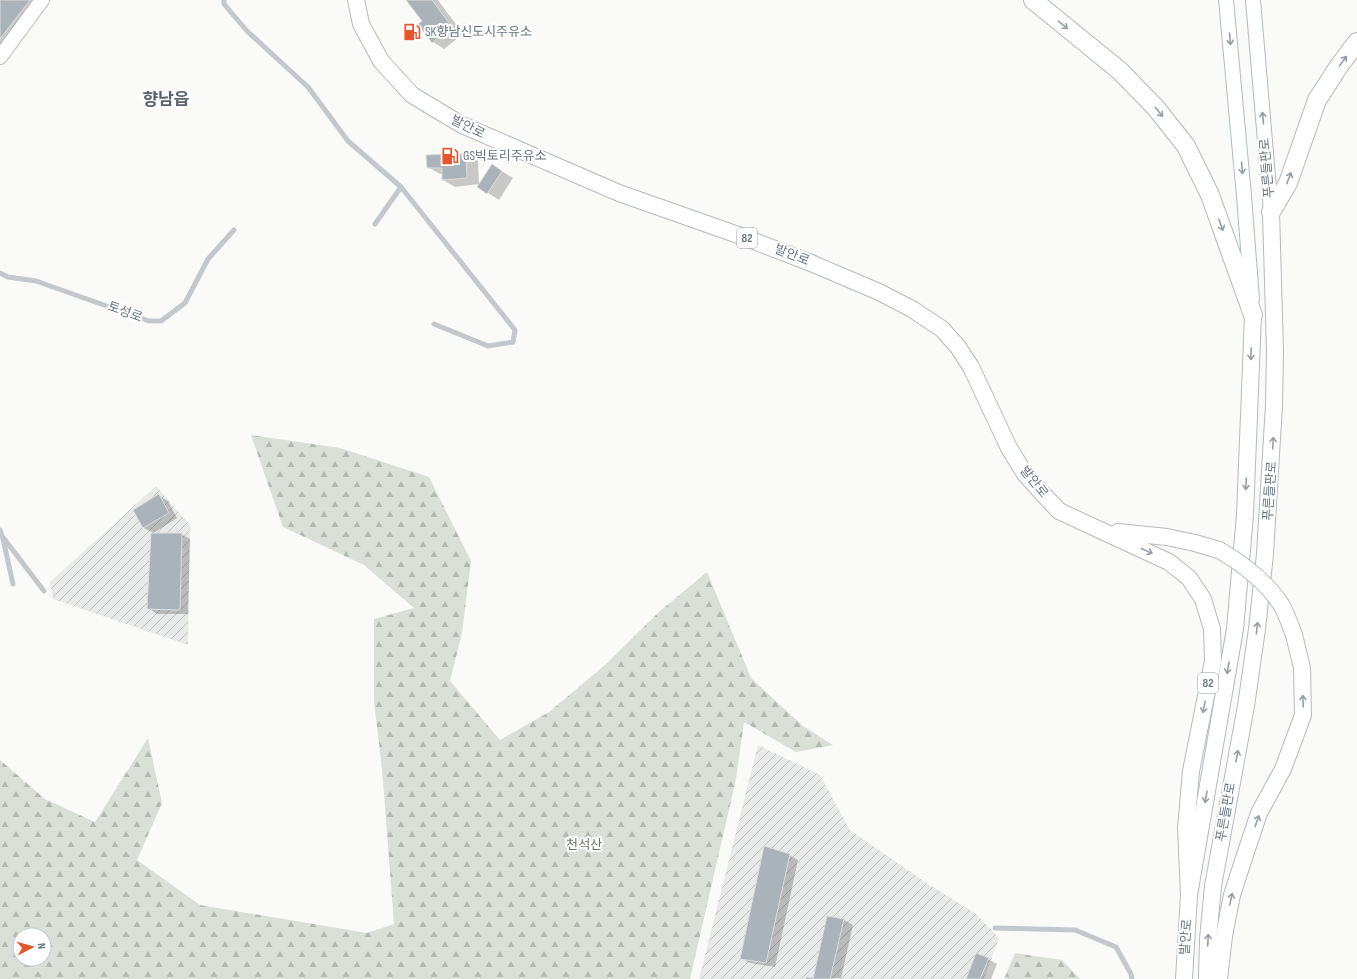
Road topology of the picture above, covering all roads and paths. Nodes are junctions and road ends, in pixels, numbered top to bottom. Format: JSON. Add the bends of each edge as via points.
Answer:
{"nodes":[{"id":1,"x":42,"y":0,"type":"edge"},
{"id":2,"x":224,"y":0,"type":"edge"},
{"id":3,"x":356,"y":0,"type":"edge"},
{"id":4,"x":1033,"y":0,"type":"edge"},
{"id":5,"x":1226,"y":0,"type":"edge"},
{"id":6,"x":1253,"y":0,"type":"edge"},
{"id":7,"x":1357,"y":42,"type":"edge"},
{"id":8,"x":0,"y":57,"type":"edge"},
{"id":9,"x":401,"y":187,"type":"junction"},
{"id":10,"x":1270,"y":212,"type":"junction"},
{"id":11,"x":375,"y":224,"type":"dead end"},
{"id":12,"x":234,"y":230,"type":"dead end"},
{"id":13,"x":0,"y":273,"type":"edge"},
{"id":14,"x":1253,"y":315,"type":"junction"},
{"id":15,"x":434,"y":324,"type":"dead end"},
{"id":16,"x":1098,"y":529,"type":"junction"},
{"id":17,"x":0,"y":530,"type":"edge"},
{"id":18,"x":2,"y":536,"type":"junction"},
{"id":19,"x":13,"y":584,"type":"dead end"},
{"id":20,"x":44,"y":591,"type":"dead end"},
{"id":21,"x":1189,"y":895,"type":"junction"},
{"id":22,"x":995,"y":928,"type":"dead end"},
{"id":23,"x":1132,"y":979,"type":"edge"},
{"id":24,"x":1184,"y":979,"type":"edge"},
{"id":25,"x":1207,"y":979,"type":"edge"},
{"id":26,"x":1219,"y":979,"type":"edge"}],
"edges":[{"from":1,"to":8,"type":"main road"},
{"from":2,"to":9,"type":"lane","via":[[224,4],[247,31],[308,87],[348,141]]},
{"from":3,"to":16,"type":"main road","name":"발안로","number":"82","via":[[361,24],[381,61],[412,95],[462,125],[619,193],[811,263],[912,308],[942,329],[971,367],[1009,448],[1025,474],[1059,511]]},
{"from":4,"to":14,"type":"highway","one_way":true,"via":[[1120,71],[1156,108],[1186,146],[1210,195]]},
{"from":5,"to":14,"type":"main road","name":"푸른들판로","one_way":true},
{"from":10,"to":6,"type":"main road","name":"푸른들판로","one_way":true},
{"from":10,"to":7,"type":"highway","one_way":true,"via":[[1288,183],[1318,100]]},
{"from":9,"to":11,"type":"lane"},
{"from":9,"to":15,"type":"lane","via":[[515,330],[513,342],[488,346]]},
{"from":25,"to":10,"type":"main road","name":"푸른들판로","one_way":true,"via":[[1213,886],[1246,706],[1266,547],[1275,351]]},
{"from":12,"to":13,"type":"lane","name":"토성로","via":[[208,259],[185,303],[161,321],[149,321],[36,281],[8,277]]},
{"from":14,"to":21,"type":"main road","name":"푸른들판로","one_way":true,"via":[[1245,515],[1235,629]]},
{"from":16,"to":21,"type":"main road","number":"82","one_way":true,"via":[[1169,562],[1189,578],[1203,599],[1212,629],[1213,661],[1191,771],[1186,828]]},
{"from":26,"to":16,"type":"main road","number":"82","one_way":true,"bridge":true,"via":[[1232,895],[1259,813],[1283,769],[1303,715],[1302,668],[1294,635],[1282,606],[1265,584],[1236,560],[1219,550],[1167,537]]},
{"from":17,"to":18,"type":"lane"},
{"from":18,"to":19,"type":"lane"},
{"from":18,"to":20,"type":"lane"},
{"from":21,"to":24,"type":"main road","name":"발안로","number":"82"},
{"from":22,"to":23,"type":"lane","via":[[1075,930],[1116,946]]}]}
